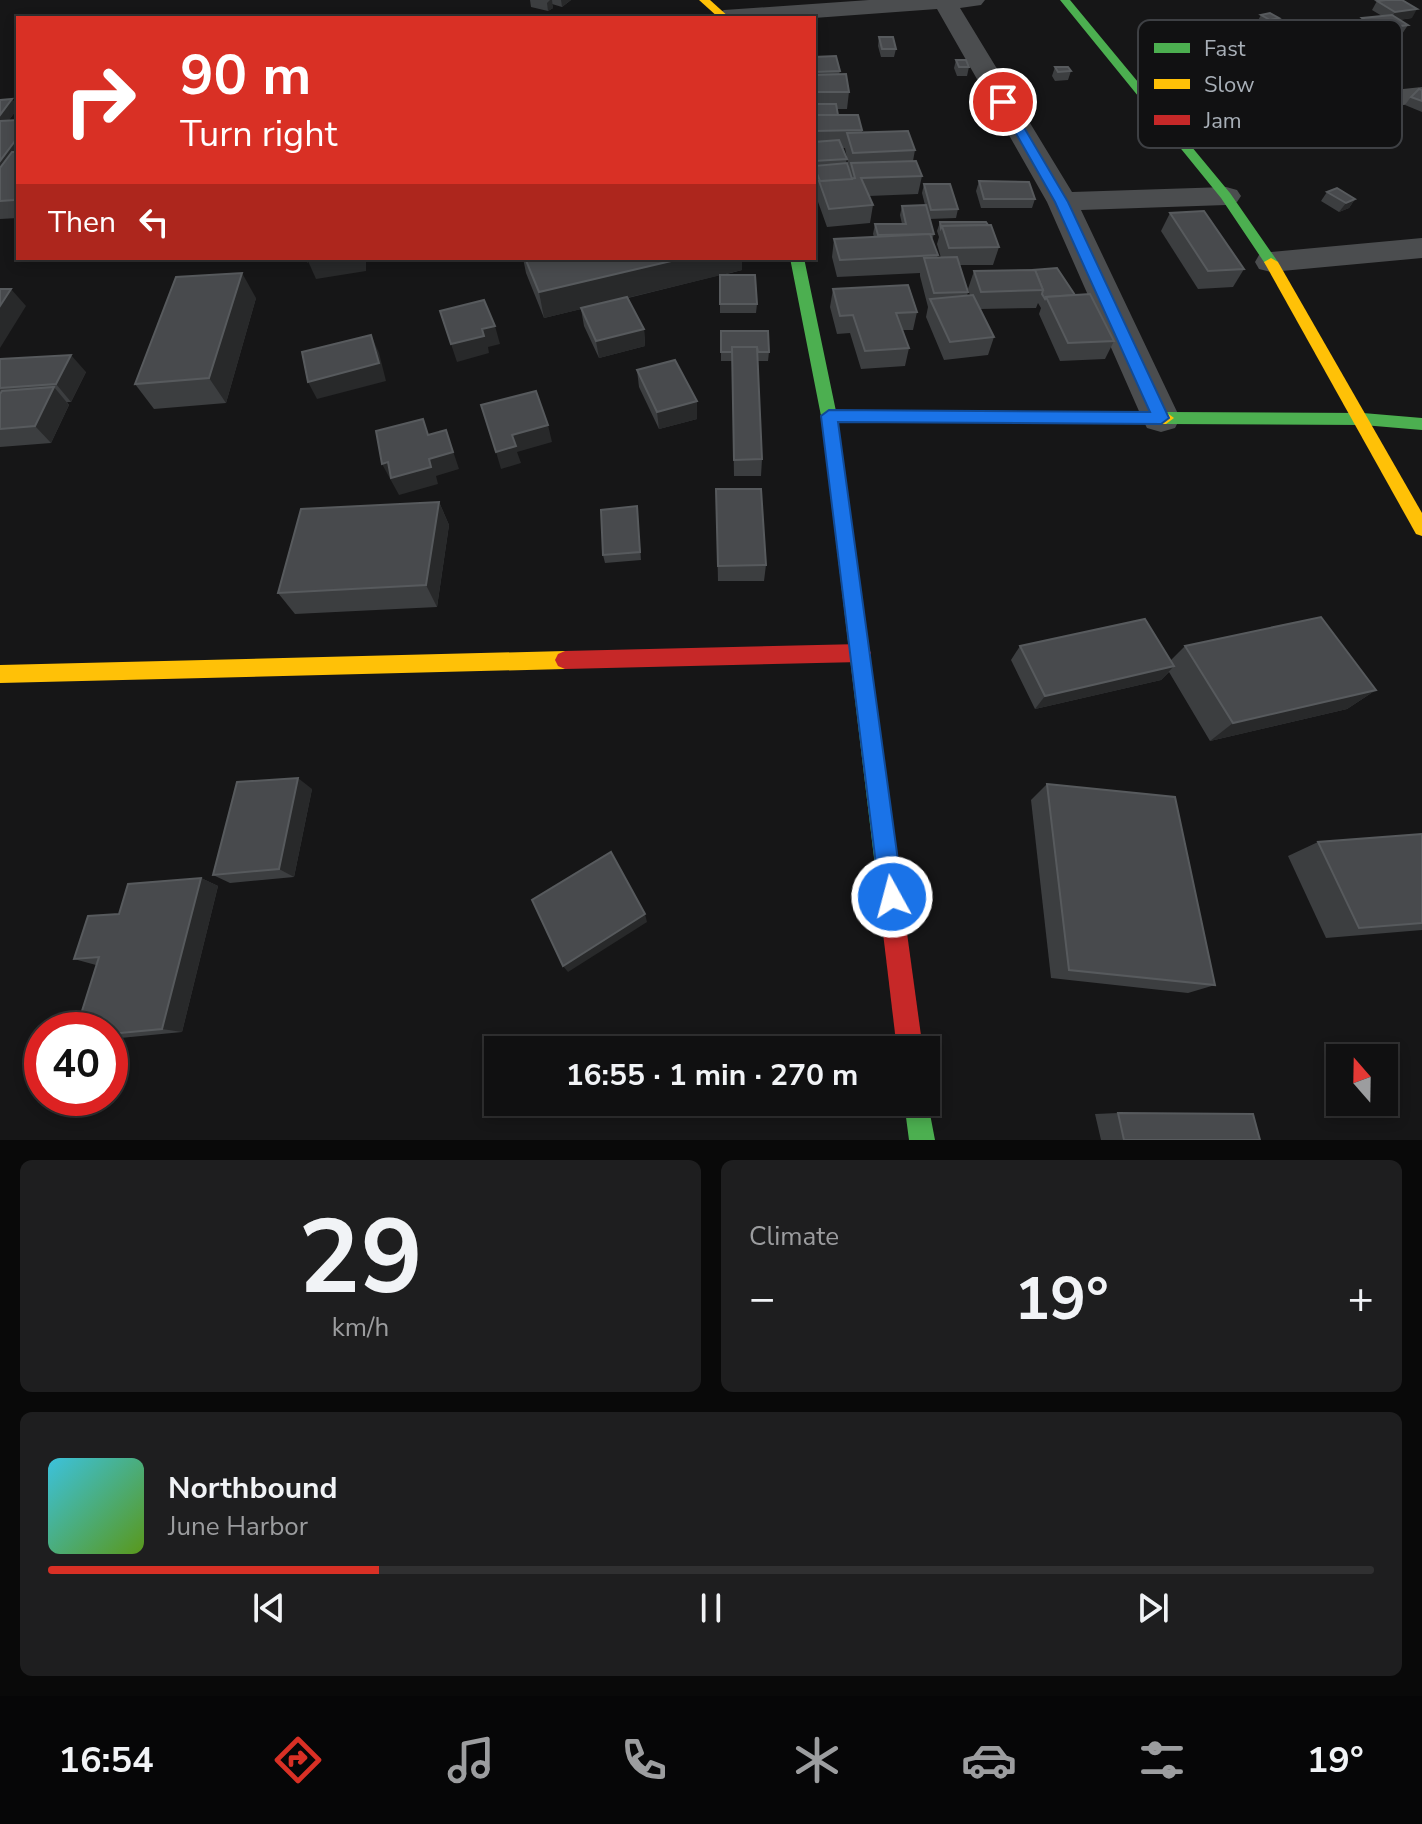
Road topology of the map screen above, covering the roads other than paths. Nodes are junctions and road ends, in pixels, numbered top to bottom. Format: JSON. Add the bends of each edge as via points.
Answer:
{"nodes":[{"id":1,"x":704,"y":0,"type":"edge"},
{"id":2,"x":977,"y":0,"type":"edge"},
{"id":3,"x":1065,"y":0,"type":"edge"},
{"id":4,"x":945,"y":2,"type":"edge"},
{"id":5,"x":724,"y":16,"type":"edge"},
{"id":6,"x":740,"y":16,"type":"edge"},
{"id":7,"x":1138,"y":90,"type":"edge"},
{"id":8,"x":1422,"y":95,"type":"edge"},
{"id":9,"x":1402,"y":97,"type":"edge"},
{"id":10,"x":1186,"y":148,"type":"edge"},
{"id":11,"x":1226,"y":196,"type":"junction"},
{"id":12,"x":1062,"y":202,"type":"junction"},
{"id":13,"x":1422,"y":248,"type":"edge"},
{"id":14,"x":797,"y":260,"type":"edge"},
{"id":15,"x":1271,"y":262,"type":"junction"},
{"id":16,"x":829,"y":416,"type":"junction"},
{"id":17,"x":1161,"y":418,"type":"junction"},
{"id":18,"x":1363,"y":419,"type":"junction"},
{"id":19,"x":1422,"y":424,"type":"edge"},
{"id":20,"x":1422,"y":529,"type":"edge"},
{"id":21,"x":861,"y":653,"type":"junction"},
{"id":22,"x":0,"y":674,"type":"edge"},
{"id":23,"x":908,"y":1036,"type":"edge"},
{"id":24,"x":919,"y":1116,"type":"edge"},
{"id":25,"x":922,"y":1140,"type":"edge"}],
"edges":[{"from":1,"to":5,"type":"street"},
{"from":2,"to":4,"type":"street"},
{"from":3,"to":7,"type":"street"},
{"from":4,"to":6,"type":"street"},
{"from":4,"to":12,"type":"street"},
{"from":8,"to":9,"type":"street"},
{"from":10,"to":11,"type":"street"},
{"from":11,"to":12,"type":"street"},
{"from":11,"to":15,"type":"street"},
{"from":12,"to":17,"type":"street"},
{"from":13,"to":15,"type":"street"},
{"from":14,"to":16,"type":"street"},
{"from":15,"to":18,"type":"street"},
{"from":16,"to":17,"type":"street"},
{"from":16,"to":21,"type":"street"},
{"from":17,"to":18,"type":"street"},
{"from":18,"to":19,"type":"street"},
{"from":18,"to":20,"type":"street"},
{"from":21,"to":22,"type":"street"},
{"from":21,"to":23,"type":"street"},
{"from":24,"to":25,"type":"street"}]}
